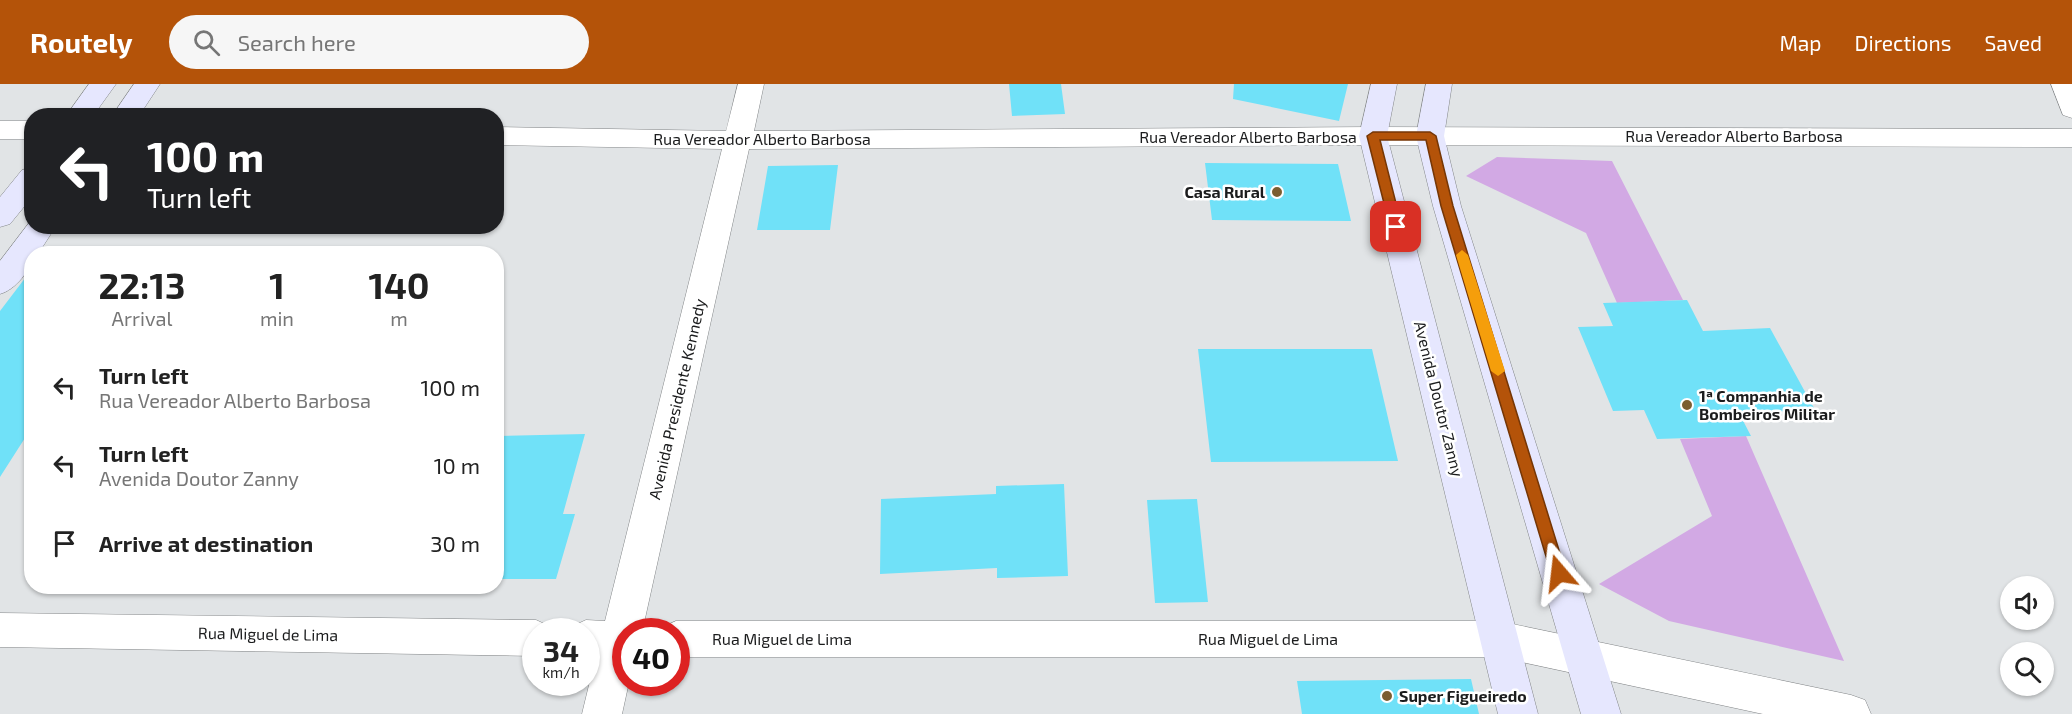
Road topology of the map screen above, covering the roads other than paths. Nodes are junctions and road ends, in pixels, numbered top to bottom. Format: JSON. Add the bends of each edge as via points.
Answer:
{"nodes":[{"id":1,"x":103,"y":84,"type":"edge"},
{"id":2,"x":147,"y":84,"type":"edge"},
{"id":3,"x":751,"y":84,"type":"edge"},
{"id":4,"x":1383,"y":84,"type":"edge"},
{"id":5,"x":1438,"y":84,"type":"edge"},
{"id":6,"x":2064,"y":84,"type":"edge"},
{"id":7,"x":85,"y":108,"type":"edge"},
{"id":8,"x":130,"y":108,"type":"edge"},
{"id":9,"x":2072,"y":109,"type":"edge"},
{"id":10,"x":0,"y":130,"type":"edge"},
{"id":11,"x":24,"y":130,"type":"edge"},
{"id":12,"x":504,"y":136,"type":"edge"},
{"id":13,"x":1373,"y":136,"type":"junction"},
{"id":14,"x":1430,"y":136,"type":"junction"},
{"id":15,"x":2072,"y":138,"type":"edge"},
{"id":16,"x":738,"y":140,"type":"junction"},
{"id":17,"x":24,"y":187,"type":"edge"},
{"id":18,"x":0,"y":217,"type":"edge"},
{"id":19,"x":24,"y":250,"type":"edge"},
{"id":20,"x":0,"y":283,"type":"edge"},
{"id":21,"x":0,"y":630,"type":"edge"},
{"id":22,"x":522,"y":638,"type":"edge"},
{"id":23,"x":611,"y":639,"type":"edge"},
{"id":24,"x":690,"y":639,"type":"edge"},
{"id":25,"x":1498,"y":639,"type":"junction"},
{"id":26,"x":1583,"y":656,"type":"junction"},
{"id":27,"x":602,"y":714,"type":"edge"},
{"id":28,"x":1518,"y":714,"type":"edge"},
{"id":29,"x":1601,"y":714,"type":"edge"},
{"id":30,"x":1851,"y":714,"type":"edge"}],
"edges":[{"from":1,"to":7,"type":"street"},
{"from":2,"to":8,"type":"street"},
{"from":3,"to":16,"type":"street","name":"Avenida Presidente Kennedy"},
{"from":4,"to":13,"type":"street","name":"Avenida Doutor Zanny"},
{"from":5,"to":14,"type":"street"},
{"from":6,"to":9,"type":"street"},
{"from":10,"to":11,"type":"street"},
{"from":12,"to":16,"type":"street","name":"Rua Vereador Alberto Barbosa"},
{"from":13,"to":14,"type":"street","name":"Rua Vereador Alberto Barbosa"},
{"from":13,"to":16,"type":"street","name":"Rua Vereador Alberto Barbosa"},
{"from":13,"to":25,"type":"street","name":"Avenida Doutor Zanny"},
{"from":14,"to":15,"type":"street","name":"Rua Vereador Alberto Barbosa"},
{"from":14,"to":26,"type":"street","via":[[1447,206]]},
{"from":16,"to":23,"type":"street","name":"Avenida Presidente Kennedy"},
{"from":17,"to":18,"type":"street"},
{"from":19,"to":20,"type":"street"},
{"from":21,"to":22,"type":"street","name":"Rua Miguel de Lima"},
{"from":23,"to":27,"type":"street","name":"Avenida Presidente Kennedy"},
{"from":24,"to":25,"type":"street","name":"Rua Miguel de Lima"},
{"from":25,"to":26,"type":"street","name":"Rua Miguel de Lima"},
{"from":25,"to":28,"type":"street","name":"Avenida Doutor Zanny"},
{"from":26,"to":29,"type":"street"},
{"from":26,"to":30,"type":"street","name":"Rua Miguel de Lima"}]}
